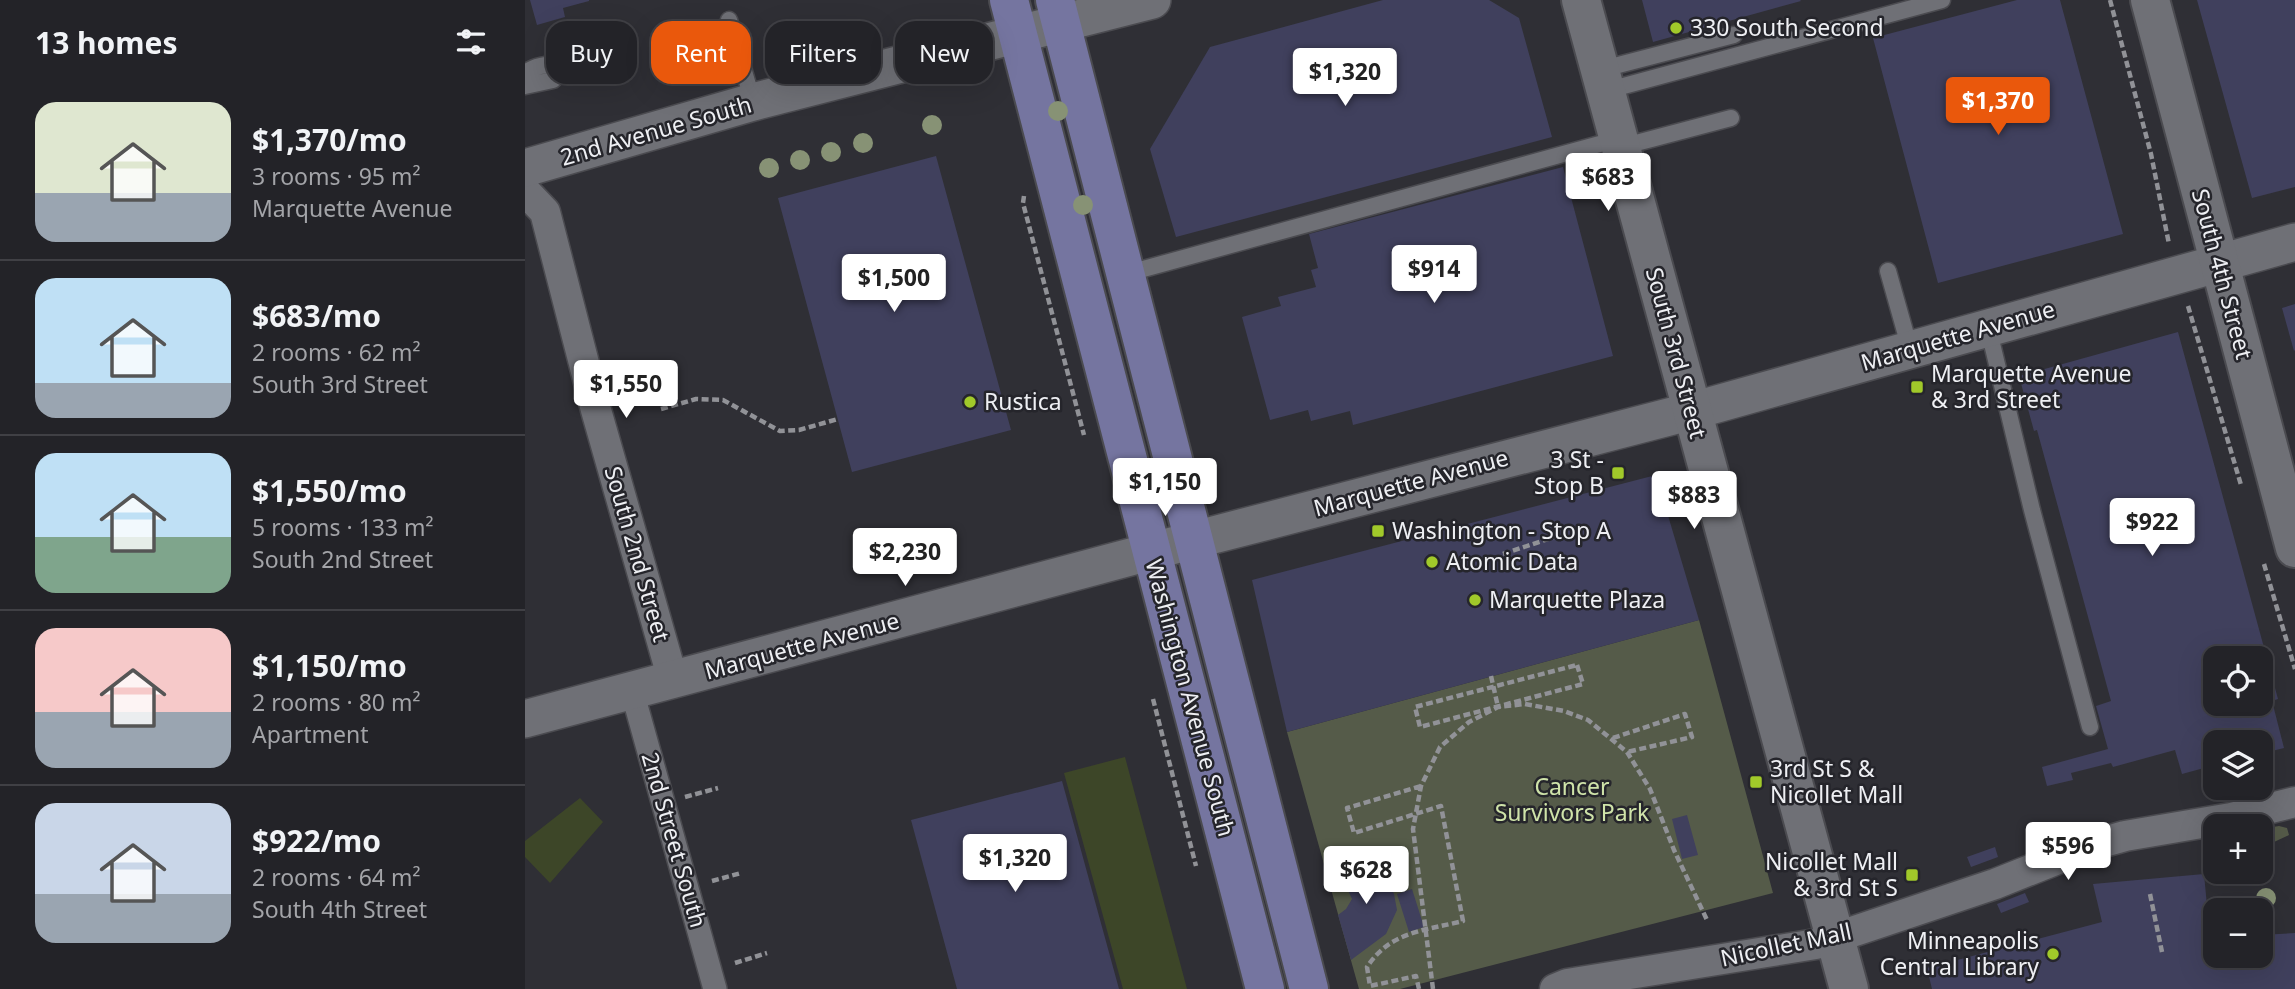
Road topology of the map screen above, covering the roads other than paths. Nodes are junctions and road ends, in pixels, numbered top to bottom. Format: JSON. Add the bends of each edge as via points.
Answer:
{"nodes":[{"id":1,"x":1152,"y":0,"type":"edge"},
{"id":2,"x":1581,"y":0,"type":"edge"},
{"id":3,"x":1942,"y":0,"type":"edge"},
{"id":4,"x":2150,"y":0,"type":"edge"},
{"id":5,"x":1058,"y":13,"type":"edge"},
{"id":6,"x":1014,"y":18,"type":"edge"},
{"id":7,"x":729,"y":20,"type":"dead end"},
{"id":8,"x":1734,"y":35,"type":"dead end"},
{"id":9,"x":525,"y":73,"type":"edge"},
{"id":10,"x":1602,"y":80,"type":"junction"},
{"id":11,"x":525,"y":86,"type":"edge"},
{"id":12,"x":753,"y":102,"type":"junction"},
{"id":13,"x":1731,"y":118,"type":"dead end"},
{"id":14,"x":1619,"y":143,"type":"junction"},
{"id":15,"x":525,"y":168,"type":"edge"},
{"id":16,"x":525,"y":191,"type":"edge"},
{"id":17,"x":2295,"y":242,"type":"edge"},
{"id":18,"x":2220,"y":263,"type":"junction"},
{"id":19,"x":1888,"y":271,"type":"dead end"},
{"id":20,"x":1125,"y":274,"type":"junction"},
{"id":21,"x":1988,"y":327,"type":"junction"},
{"id":22,"x":1910,"y":349,"type":"junction"},
{"id":23,"x":1692,"y":411,"type":"junction"},
{"id":24,"x":1194,"y":540,"type":"junction"},
{"id":25,"x":2295,"y":548,"type":"edge"},
{"id":26,"x":1152,"y":552,"type":"junction"},
{"id":27,"x":673,"y":680,"type":"junction"},
{"id":28,"x":632,"y":691,"type":"junction"},
{"id":29,"x":525,"y":719,"type":"edge"},
{"id":30,"x":2090,"y":727,"type":"dead end"},
{"id":31,"x":2295,"y":802,"type":"edge"},
{"id":32,"x":1833,"y":938,"type":"junction"},
{"id":33,"x":713,"y":980,"type":"edge"},
{"id":34,"x":1265,"y":989,"type":"edge"},
{"id":35,"x":1310,"y":989,"type":"edge"},
{"id":36,"x":1555,"y":989,"type":"edge"},
{"id":37,"x":1849,"y":989,"type":"edge"}],
"edges":[{"from":1,"to":5,"type":"street","name":"2nd Avenue South"},
{"from":2,"to":10,"type":"main road","name":"South 3rd Street"},
{"from":3,"to":10,"type":"lane"},
{"from":4,"to":18,"type":"main road","name":"South 4th Street"},
{"from":5,"to":6,"type":"street","name":"2nd Avenue South"},
{"from":5,"to":20,"type":"main road","name":"Washington Avenue South"},
{"from":6,"to":12,"type":"street","name":"2nd Avenue South"},
{"from":6,"to":26,"type":"main road","name":"Washington Avenue South"},
{"from":7,"to":12,"type":"lane"},
{"from":8,"to":10,"type":"lane"},
{"from":9,"to":11,"type":"lane","via":[[554,63],[568,66],[553,80]]},
{"from":10,"to":14,"type":"main road","name":"South 3rd Street"},
{"from":12,"to":15,"type":"street","name":"2nd Avenue South"},
{"from":13,"to":14,"type":"lane"},
{"from":14,"to":20,"type":"lane"},
{"from":14,"to":23,"type":"main road","name":"South 3rd Street"},
{"from":16,"to":27,"type":"street","name":"South 2nd Street","via":[[545,212]]},
{"from":17,"to":18,"type":"street","name":"Marquette Avenue"},
{"from":18,"to":21,"type":"street","name":"Marquette Avenue"},
{"from":18,"to":25,"type":"main road","name":"South 4th Street","via":[[2277,453]]},
{"from":19,"to":22,"type":"lane"},
{"from":20,"to":24,"type":"main road","name":"Washington Avenue South"},
{"from":21,"to":22,"type":"street","name":"Marquette Avenue"},
{"from":21,"to":30,"type":"lane"},
{"from":22,"to":23,"type":"street","name":"Marquette Avenue"},
{"from":23,"to":24,"type":"street","name":"Marquette Avenue"},
{"from":23,"to":32,"type":"main road","name":"South 3rd Street"},
{"from":24,"to":26,"type":"street","name":"Marquette Avenue"},
{"from":24,"to":35,"type":"main road","name":"Washington Avenue South"},
{"from":26,"to":27,"type":"street","name":"Marquette Avenue"},
{"from":26,"to":34,"type":"main road","name":"Washington Avenue South"},
{"from":27,"to":28,"type":"street","name":"Marquette Avenue"},
{"from":28,"to":29,"type":"street","name":"Marquette Avenue"},
{"from":28,"to":33,"type":"street","name":"2nd Street South"},
{"from":31,"to":32,"type":"street","name":"Nicollet Mall","via":[[2093,845],[1995,884]]},
{"from":32,"to":36,"type":"street","name":"Nicollet Mall"},
{"from":32,"to":37,"type":"main road","name":"South 3rd Street"}]}
